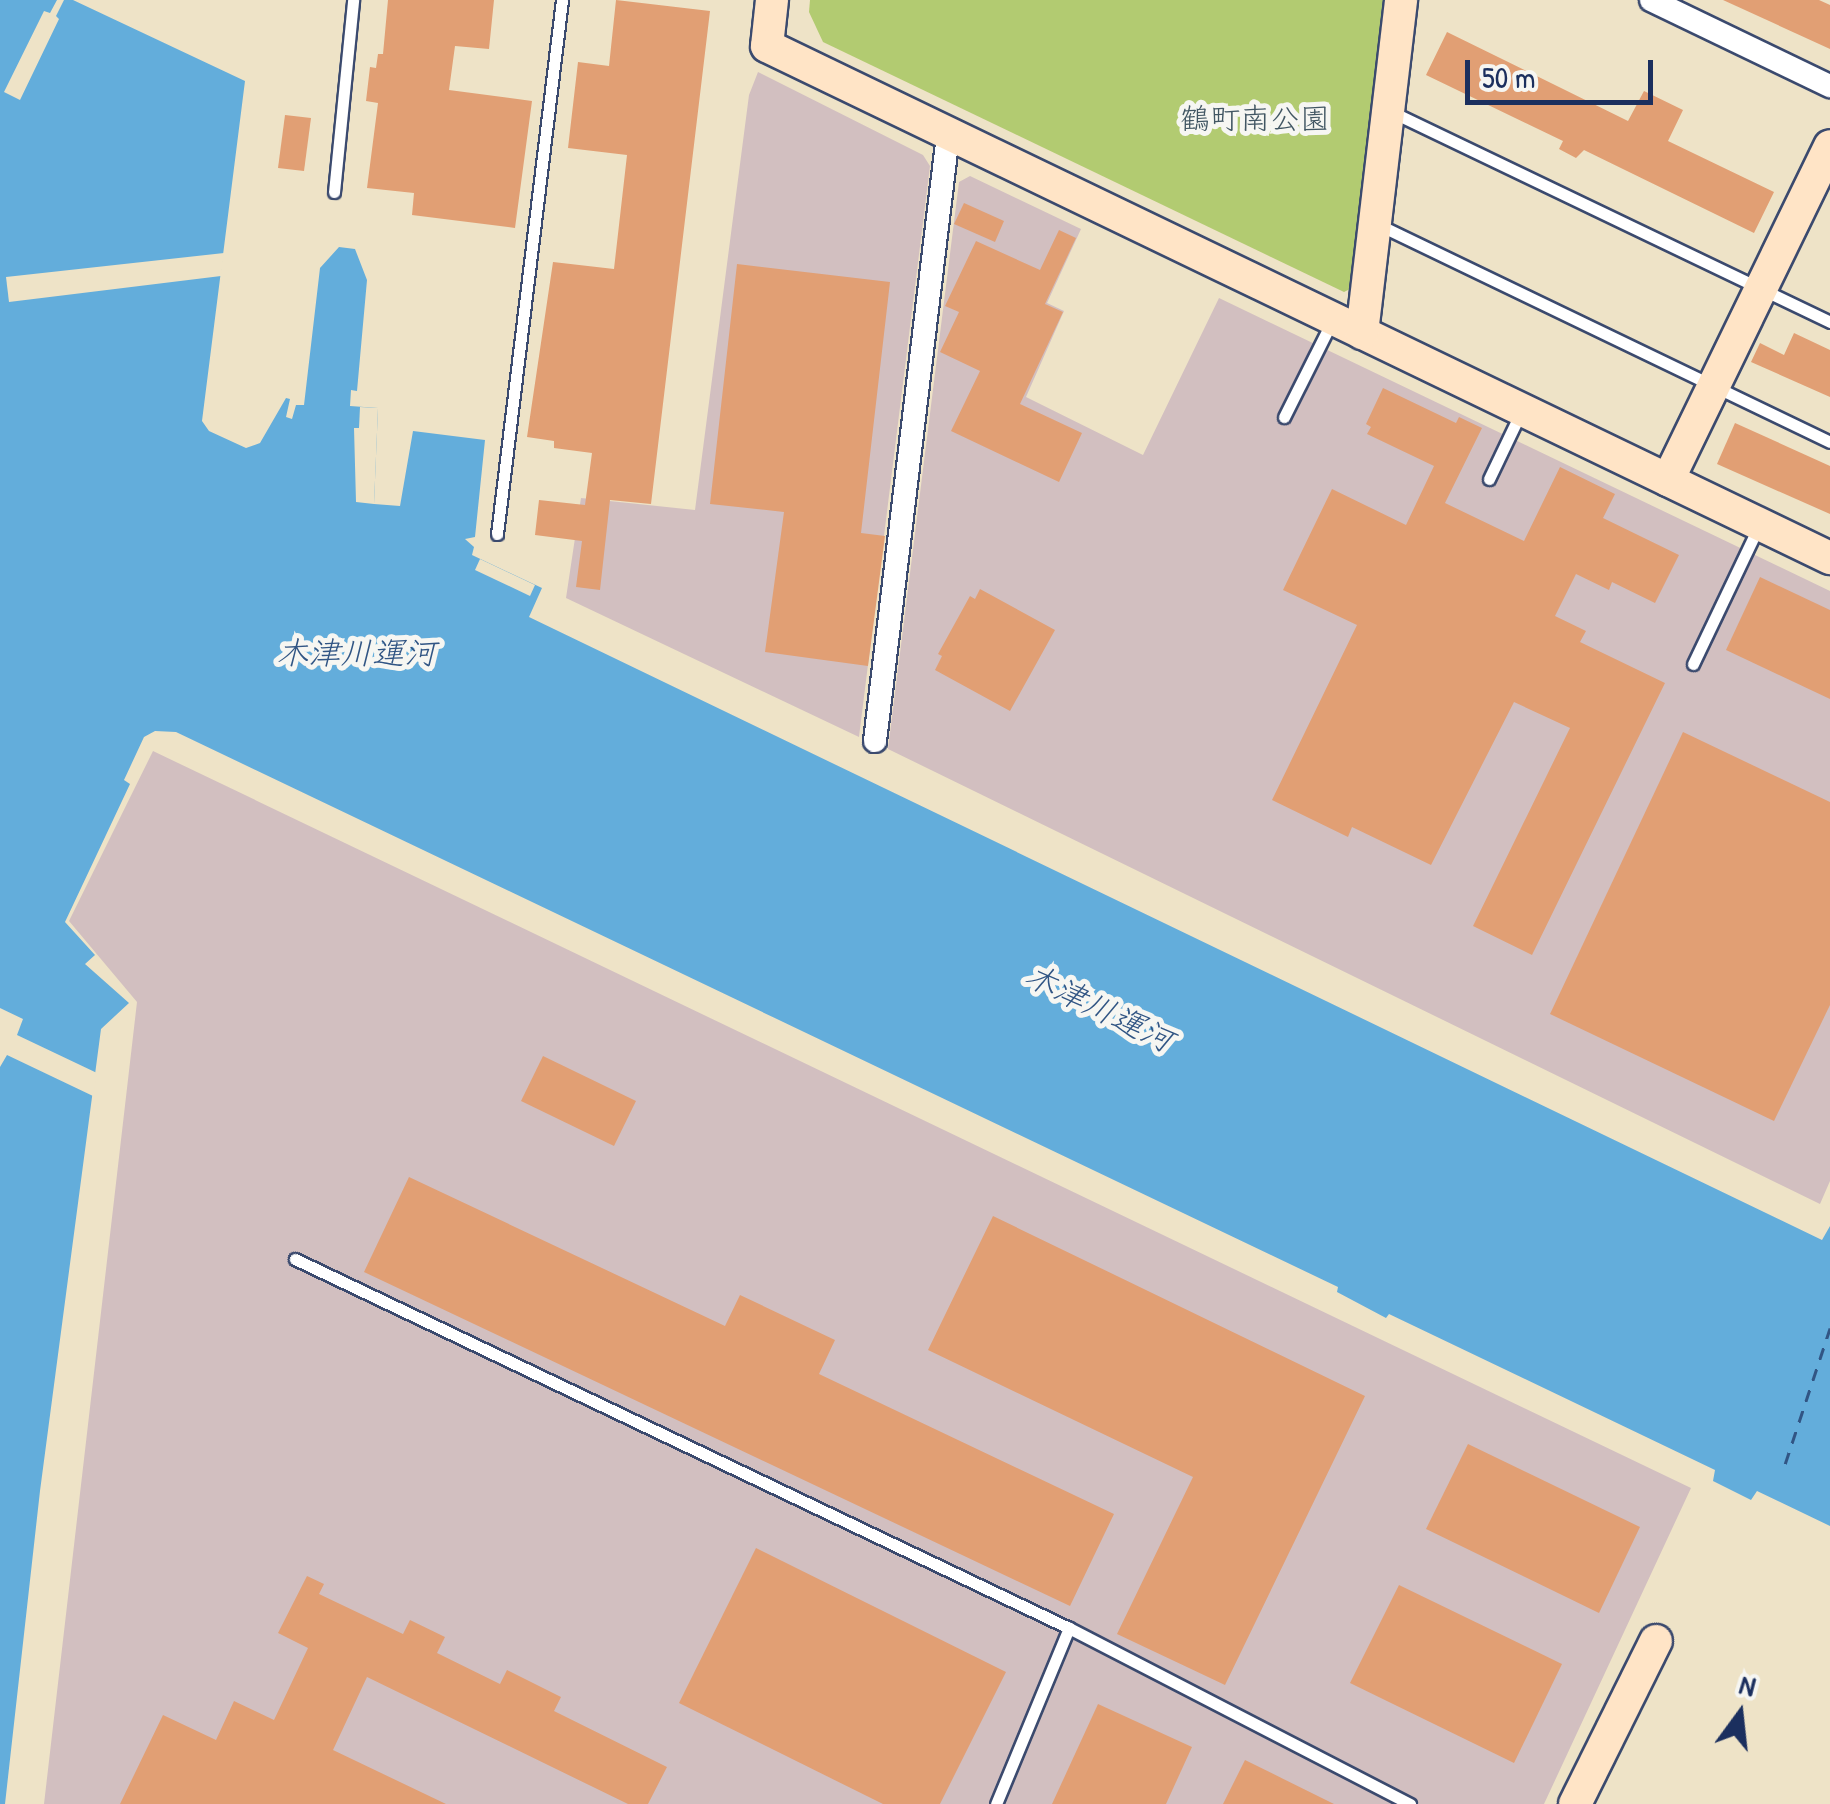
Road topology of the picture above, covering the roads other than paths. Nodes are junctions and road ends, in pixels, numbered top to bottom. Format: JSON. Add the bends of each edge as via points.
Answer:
{"nodes":[{"id":1,"x":354,"y":0,"type":"edge"},
{"id":2,"x":562,"y":0,"type":"edge"},
{"id":3,"x":772,"y":0,"type":"edge"},
{"id":4,"x":1402,"y":0,"type":"edge"},
{"id":5,"x":1651,"y":0,"type":"edge"},
{"id":6,"x":1830,"y":86,"type":"edge"},
{"id":7,"x":1388,"y":110,"type":"junction"},
{"id":8,"x":948,"y":135,"type":"junction"},
{"id":9,"x":1830,"y":146,"type":"edge"},
{"id":10,"x":334,"y":192,"type":"dead end"},
{"id":11,"x":1376,"y":224,"type":"junction"},
{"id":12,"x":1761,"y":288,"type":"junction"},
{"id":13,"x":1830,"y":322,"type":"edge"},
{"id":14,"x":1347,"y":326,"type":"junction"},
{"id":15,"x":1714,"y":386,"type":"junction"},
{"id":16,"x":1522,"y":410,"type":"junction"},
{"id":17,"x":1284,"y":417,"type":"dead end"},
{"id":18,"x":1830,"y":442,"type":"edge"},
{"id":19,"x":1489,"y":479,"type":"dead end"},
{"id":20,"x":1668,"y":480,"type":"junction"},
{"id":21,"x":1760,"y":524,"type":"junction"},
{"id":22,"x":497,"y":534,"type":"dead end"},
{"id":23,"x":1830,"y":558,"type":"edge"},
{"id":24,"x":1692,"y":664,"type":"dead end"},
{"id":25,"x":875,"y":741,"type":"dead end"},
{"id":26,"x":295,"y":1260,"type":"dead end"},
{"id":27,"x":1069,"y":1628,"type":"junction"},
{"id":28,"x":1656,"y":1641,"type":"dead end"},
{"id":29,"x":996,"y":1804,"type":"edge"},
{"id":30,"x":1410,"y":1804,"type":"edge"},
{"id":31,"x":1574,"y":1804,"type":"edge"}],
"edges":[{"from":1,"to":10,"type":"lane"},
{"from":2,"to":22,"type":"lane"},
{"from":3,"to":8,"type":"street","via":[[767,46]]},
{"from":4,"to":7,"type":"street"},
{"from":5,"to":6,"type":"street"},
{"from":7,"to":11,"type":"street"},
{"from":7,"to":12,"type":"lane"},
{"from":8,"to":14,"type":"street"},
{"from":8,"to":25,"type":"street"},
{"from":9,"to":12,"type":"street"},
{"from":11,"to":14,"type":"street"},
{"from":11,"to":15,"type":"lane"},
{"from":12,"to":13,"type":"lane"},
{"from":12,"to":15,"type":"street"},
{"from":14,"to":16,"type":"street"},
{"from":14,"to":17,"type":"lane"},
{"from":15,"to":18,"type":"lane"},
{"from":15,"to":20,"type":"street"},
{"from":16,"to":19,"type":"lane"},
{"from":16,"to":20,"type":"street"},
{"from":20,"to":21,"type":"street"},
{"from":21,"to":23,"type":"street"},
{"from":21,"to":24,"type":"lane"},
{"from":26,"to":27,"type":"lane"},
{"from":27,"to":29,"type":"lane"},
{"from":27,"to":30,"type":"lane"},
{"from":28,"to":31,"type":"street"}]}
